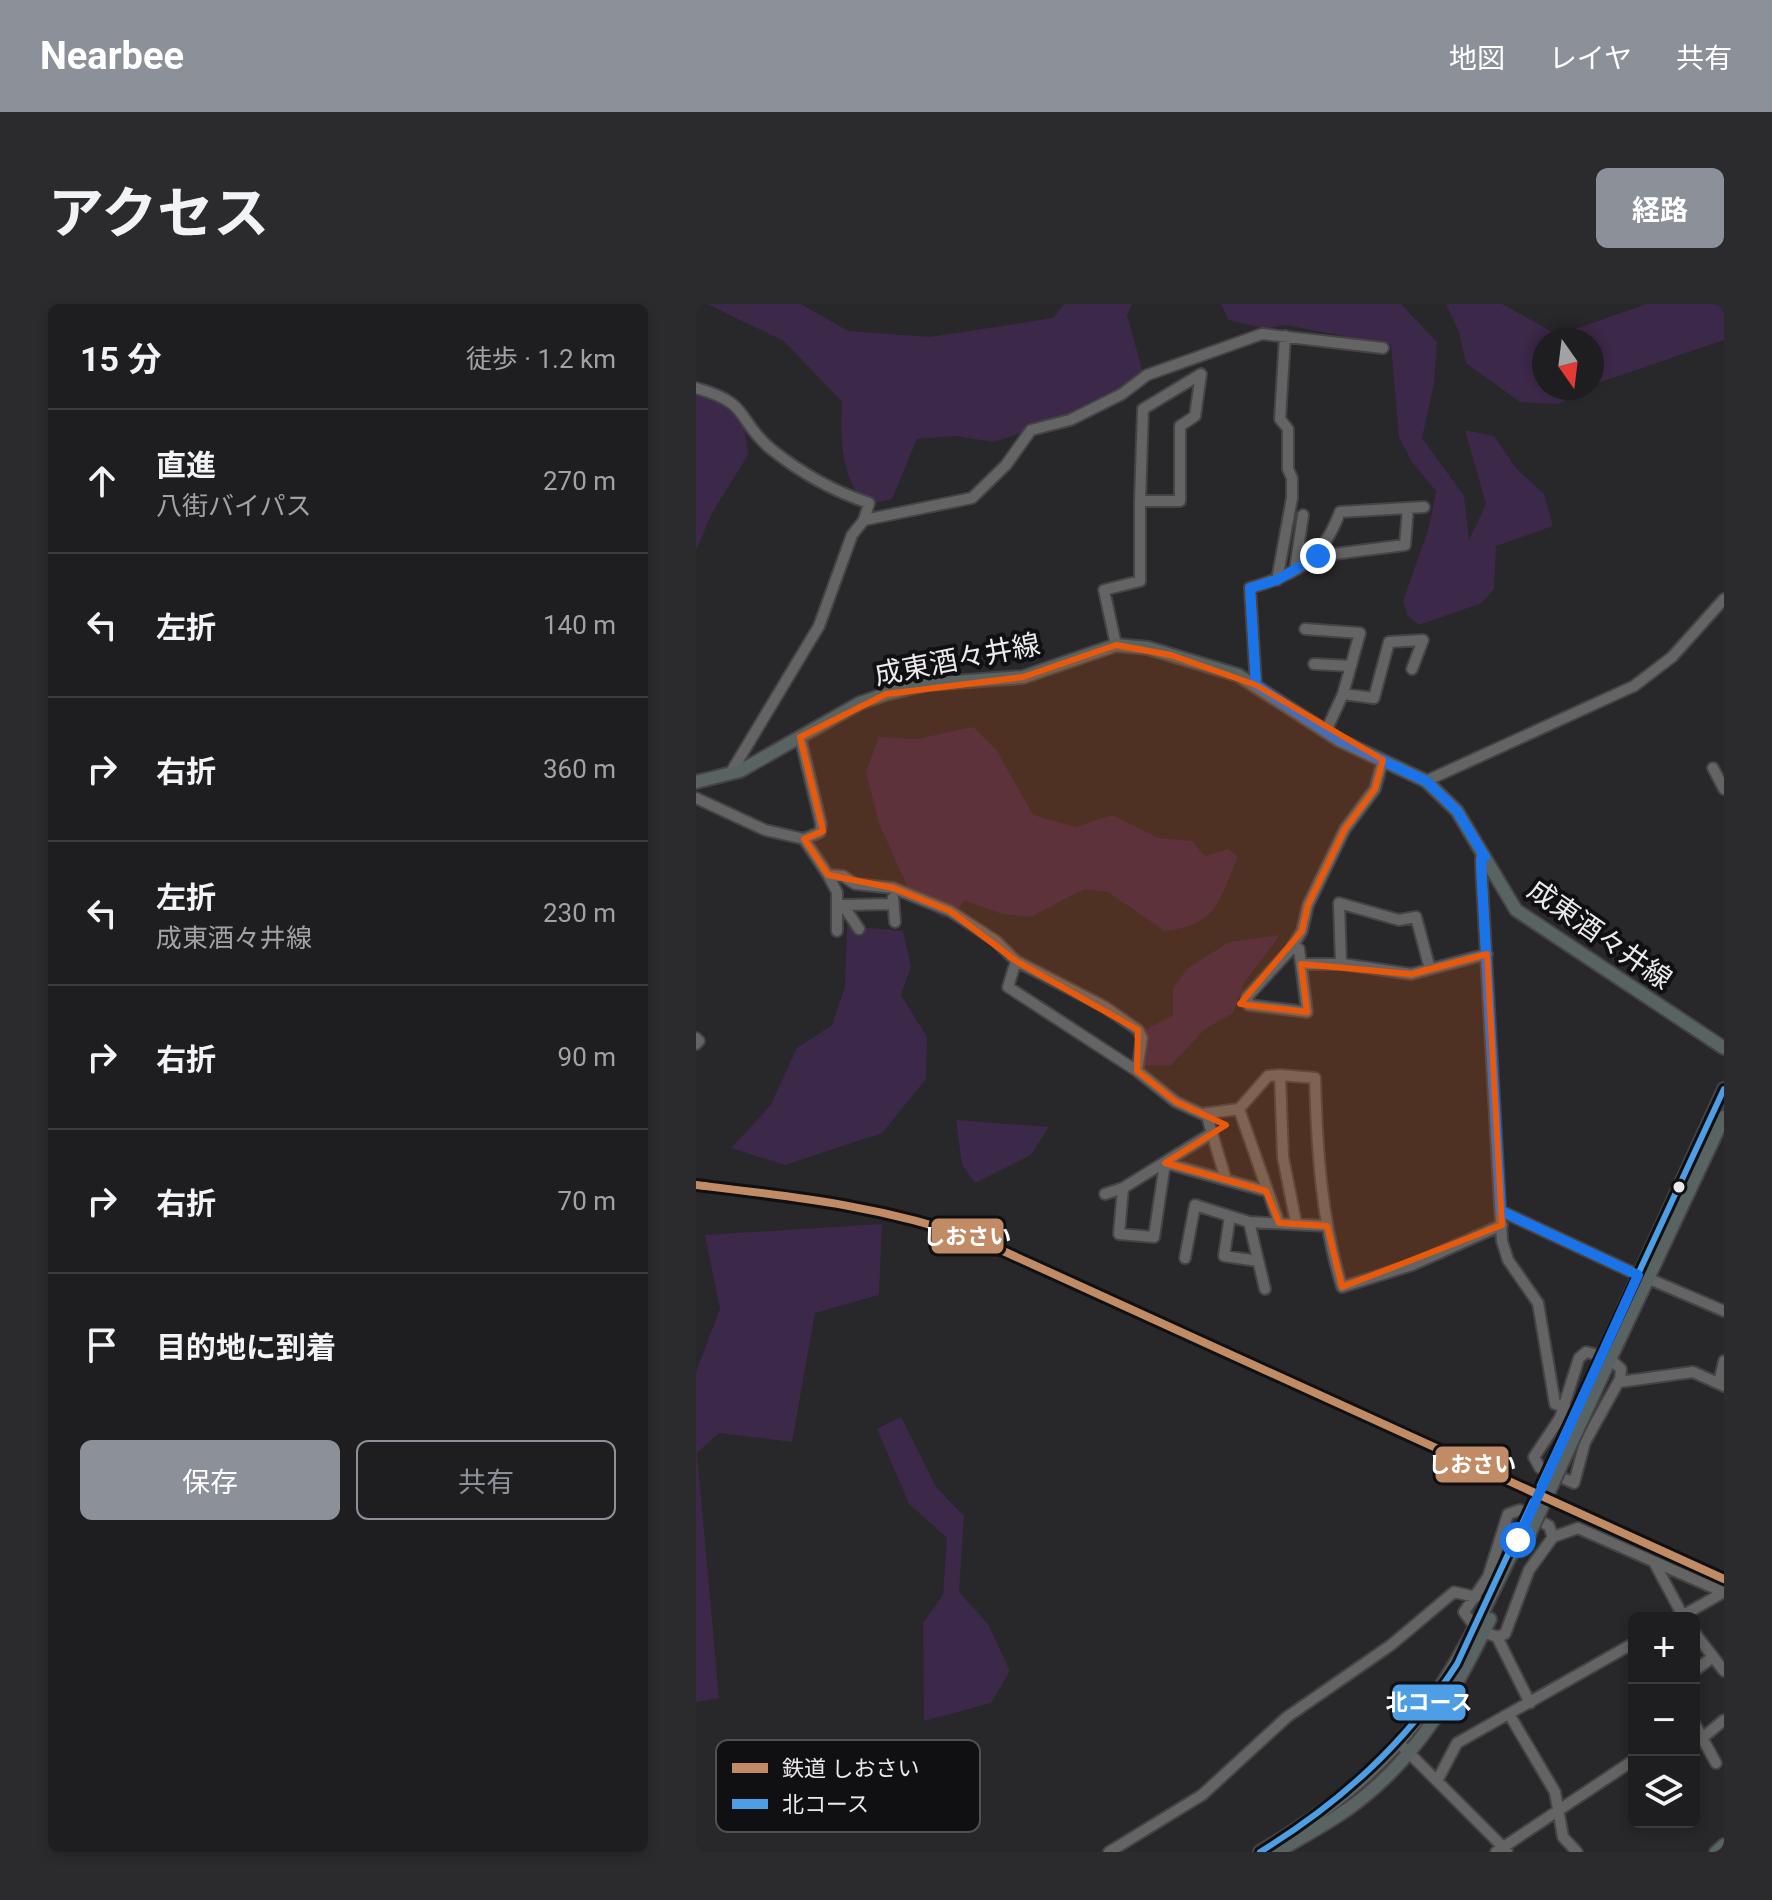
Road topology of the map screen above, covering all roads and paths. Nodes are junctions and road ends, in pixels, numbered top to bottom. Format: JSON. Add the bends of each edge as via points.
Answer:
{"nodes":[{"id":1,"x":1285,"y":336,"type":"junction"},
{"id":2,"x":1383,"y":348,"type":"dead end"},
{"id":3,"x":696,"y":388,"type":"edge"},
{"id":4,"x":1140,"y":501,"type":"junction"},
{"id":5,"x":1424,"y":507,"type":"dead end"},
{"id":6,"x":1408,"y":508,"type":"junction"},
{"id":7,"x":1303,"y":515,"type":"dead end"},
{"id":8,"x":864,"y":520,"type":"junction"},
{"id":9,"x":1318,"y":556,"type":"junction"},
{"id":10,"x":1295,"y":570,"type":"junction"},
{"id":11,"x":1277,"y":580,"type":"junction"},
{"id":12,"x":1724,"y":599,"type":"edge"},
{"id":13,"x":1305,"y":629,"type":"dead end"},
{"id":14,"x":1116,"y":645,"type":"junction"},
{"id":15,"x":1314,"y":664,"type":"dead end"},
{"id":16,"x":1351,"y":666,"type":"junction"},
{"id":17,"x":1412,"y":669,"type":"dead end"},
{"id":18,"x":1256,"y":685,"type":"junction"},
{"id":19,"x":1343,"y":694,"type":"junction"},
{"id":20,"x":1326,"y":731,"type":"junction"},
{"id":21,"x":800,"y":737,"type":"junction"},
{"id":22,"x":1383,"y":760,"type":"junction"},
{"id":23,"x":1713,"y":768,"type":"dead end"},
{"id":24,"x":730,"y":774,"type":"junction"},
{"id":25,"x":1426,"y":781,"type":"junction"},
{"id":26,"x":696,"y":782,"type":"edge"},
{"id":27,"x":1724,"y":789,"type":"edge"},
{"id":28,"x":696,"y":798,"type":"edge"},
{"id":29,"x":804,"y":839,"type":"junction"},
{"id":30,"x":1485,"y":857,"type":"junction"},
{"id":31,"x":828,"y":875,"type":"junction"},
{"id":32,"x":893,"y":888,"type":"junction"},
{"id":33,"x":893,"y":904,"type":"junction"},
{"id":34,"x":895,"y":922,"type":"dead end"},
{"id":35,"x":859,"y":929,"type":"dead end"},
{"id":36,"x":837,"y":931,"type":"dead end"},
{"id":37,"x":1291,"y":949,"type":"junction"},
{"id":38,"x":1487,"y":954,"type":"junction"},
{"id":39,"x":1016,"y":961,"type":"junction"},
{"id":40,"x":1301,"y":964,"type":"junction"},
{"id":41,"x":1341,"y":964,"type":"junction"},
{"id":42,"x":1430,"y":969,"type":"junction"},
{"id":43,"x":1724,"y":1048,"type":"edge"},
{"id":44,"x":1137,"y":1071,"type":"junction"},
{"id":45,"x":1280,"y":1075,"type":"junction"},
{"id":46,"x":1724,"y":1089,"type":"edge"},
{"id":47,"x":1239,"y":1109,"type":"junction"},
{"id":48,"x":1206,"y":1113,"type":"junction"},
{"id":49,"x":1724,"y":1117,"type":"edge"},
{"id":50,"x":1212,"y":1133,"type":"junction"},
{"id":51,"x":1165,"y":1163,"type":"junction"},
{"id":52,"x":1226,"y":1180,"type":"junction"},
{"id":53,"x":1123,"y":1188,"type":"junction"},
{"id":54,"x":1266,"y":1191,"type":"junction"},
{"id":55,"x":1105,"y":1194,"type":"dead end"},
{"id":56,"x":1501,"y":1211,"type":"junction"},
{"id":57,"x":1230,"y":1216,"type":"junction"},
{"id":58,"x":1249,"y":1222,"type":"junction"},
{"id":59,"x":1279,"y":1223,"type":"junction"},
{"id":60,"x":1296,"y":1223,"type":"junction"},
{"id":61,"x":1502,"y":1225,"type":"junction"},
{"id":62,"x":1327,"y":1226,"type":"junction"},
{"id":63,"x":1185,"y":1258,"type":"dead end"},
{"id":64,"x":1258,"y":1261,"type":"junction"},
{"id":65,"x":1643,"y":1276,"type":"junction"},
{"id":66,"x":1265,"y":1289,"type":"dead end"},
{"id":67,"x":1724,"y":1311,"type":"edge"},
{"id":68,"x":1724,"y":1361,"type":"edge"},
{"id":69,"x":1604,"y":1363,"type":"junction"},
{"id":70,"x":1619,"y":1382,"type":"junction"},
{"id":71,"x":1721,"y":1385,"type":"edge"},
{"id":72,"x":1565,"y":1406,"type":"junction"},
{"id":73,"x":1553,"y":1537,"type":"junction"},
{"id":74,"x":1655,"y":1564,"type":"junction"},
{"id":75,"x":1724,"y":1592,"type":"edge"},
{"id":76,"x":1476,"y":1597,"type":"junction"},
{"id":77,"x":1679,"y":1612,"type":"edge"},
{"id":78,"x":1690,"y":1612,"type":"edge"},
{"id":79,"x":1480,"y":1630,"type":"junction"},
{"id":80,"x":1497,"y":1637,"type":"junction"},
{"id":81,"x":1700,"y":1640,"type":"edge"},
{"id":82,"x":1628,"y":1646,"type":"edge"},
{"id":83,"x":1713,"y":1657,"type":"junction"},
{"id":84,"x":1700,"y":1667,"type":"edge"},
{"id":85,"x":1724,"y":1671,"type":"edge"},
{"id":86,"x":1530,"y":1703,"type":"junction"},
{"id":87,"x":1509,"y":1714,"type":"junction"},
{"id":88,"x":1724,"y":1720,"type":"edge"},
{"id":89,"x":1701,"y":1739,"type":"joint"},
{"id":90,"x":1404,"y":1748,"type":"junction"},
{"id":91,"x":1716,"y":1763,"type":"dead end"},
{"id":92,"x":1628,"y":1764,"type":"edge"},
{"id":93,"x":1437,"y":1781,"type":"junction"},
{"id":94,"x":1559,"y":1812,"type":"junction"},
{"id":95,"x":1724,"y":1845,"type":"edge"},
{"id":96,"x":1286,"y":1850,"type":"edge"},
{"id":97,"x":1503,"y":1850,"type":"edge"},
{"id":98,"x":1109,"y":1852,"type":"edge"},
{"id":99,"x":1260,"y":1852,"type":"edge"},
{"id":100,"x":1577,"y":1852,"type":"edge"},
{"id":101,"x":1716,"y":1852,"type":"edge"}],
"edges":[{"from":1,"to":2,"type":"street"},
{"from":1,"to":8,"type":"street","via":[[1262,334],[1147,375],[1070,420],[1031,430],[1006,465],[963,502]]},
{"from":1,"to":11,"type":"street","via":[[1280,419],[1288,429],[1292,498]]},
{"from":3,"to":8,"type":"street","via":[[731,399],[770,448],[830,491],[869,503]]},
{"from":4,"to":4,"type":"street","via":[[1180,501],[1180,426],[1195,416],[1201,374],[1143,409]]},
{"from":4,"to":14,"type":"street","via":[[1140,581],[1104,590]]},
{"from":5,"to":6,"type":"street"},
{"from":6,"to":9,"type":"street","via":[[1340,512]]},
{"from":6,"to":9,"type":"street","via":[[1405,545]]},
{"from":7,"to":10,"type":"street"},
{"from":8,"to":24,"type":"street","via":[[852,535],[819,626]]},
{"from":9,"to":10,"type":"street"},
{"from":10,"to":11,"type":"street"},
{"from":11,"to":18,"type":"street","via":[[1249,591]]},
{"from":12,"to":25,"type":"street","via":[[1672,657],[1634,686]]},
{"from":13,"to":16,"type":"street","via":[[1360,633]]},
{"from":14,"to":18,"type":"main road","name":"成東酒々井線","via":[[1148,648]]},
{"from":14,"to":21,"type":"main road","name":"成東酒々井線","via":[[1023,677],[927,684],[886,694]]},
{"from":15,"to":16,"type":"street"},
{"from":16,"to":19,"type":"street"},
{"from":17,"to":19,"type":"street","via":[[1423,640],[1389,642],[1374,698]]},
{"from":18,"to":20,"type":"main road","name":"成東酒々井線"},
{"from":19,"to":20,"type":"street"},
{"from":20,"to":22,"type":"main road","name":"成東酒々井線"},
{"from":21,"to":24,"type":"main road","name":"成東酒々井線"},
{"from":21,"to":29,"type":"street","via":[[821,824],[820,832]]},
{"from":22,"to":25,"type":"main road","name":"成東酒々井線"},
{"from":22,"to":37,"type":"street","via":[[1375,789],[1345,829]]},
{"from":23,"to":27,"type":"street"},
{"from":24,"to":26,"type":"main road","name":"成東酒々井線"},
{"from":25,"to":30,"type":"main road","name":"成東酒々井線","via":[[1457,811]]},
{"from":28,"to":29,"type":"street","via":[[765,830]]},
{"from":29,"to":31,"type":"street"},
{"from":30,"to":38,"type":"street","via":[[1481,859]]},
{"from":30,"to":43,"type":"main road","name":"成東酒々井線","via":[[1516,910]]},
{"from":31,"to":32,"type":"street"},
{"from":31,"to":36,"type":"street","via":[[837,892]]},
{"from":32,"to":33,"type":"street"},
{"from":32,"to":39,"type":"street","via":[[971,923]]},
{"from":33,"to":34,"type":"street"},
{"from":33,"to":35,"type":"street","via":[[843,905]]},
{"from":37,"to":40,"type":"street","via":[[1299,949]]},
{"from":37,"to":40,"type":"street","via":[[1247,997],[1249,1005],[1307,1012]]},
{"from":38,"to":42,"type":"street"},
{"from":38,"to":56,"type":"street"},
{"from":39,"to":44,"type":"street","via":[[1008,987]]},
{"from":39,"to":44,"type":"street","via":[[1138,1030],[1142,1038]]},
{"from":40,"to":41,"type":"street"},
{"from":41,"to":42,"type":"street","via":[[1411,974]]},
{"from":41,"to":42,"type":"street","via":[[1339,903],[1399,920],[1416,917]]},
{"from":44,"to":48,"type":"street","via":[[1176,1102]]},
{"from":45,"to":47,"type":"street","via":[[1268,1076]]},
{"from":45,"to":60,"type":"street","via":[[1283,1157]]},
{"from":45,"to":62,"type":"street","via":[[1315,1078]]},
{"from":46,"to":65,"type":"main road"},
{"from":47,"to":48,"type":"street"},
{"from":47,"to":54,"type":"street"},
{"from":48,"to":50,"type":"street"},
{"from":49,"to":65,"type":"main road"},
{"from":50,"to":51,"type":"street"},
{"from":50,"to":52,"type":"street"},
{"from":51,"to":52,"type":"street"},
{"from":51,"to":53,"type":"street"},
{"from":51,"to":53,"type":"street","via":[[1154,1237],[1119,1234]]},
{"from":52,"to":54,"type":"street"},
{"from":53,"to":55,"type":"street"},
{"from":54,"to":59,"type":"street"},
{"from":56,"to":61,"type":"street"},
{"from":56,"to":65,"type":"street"},
{"from":57,"to":58,"type":"street"},
{"from":57,"to":63,"type":"street","via":[[1195,1205]]},
{"from":57,"to":64,"type":"street","via":[[1224,1256]]},
{"from":58,"to":59,"type":"street"},
{"from":58,"to":64,"type":"street"},
{"from":59,"to":60,"type":"street"},
{"from":60,"to":62,"type":"street"},
{"from":61,"to":62,"type":"street","via":[[1434,1257],[1342,1287]]},
{"from":61,"to":72,"type":"street","via":[[1504,1252],[1534,1293],[1542,1314],[1555,1404]]},
{"from":64,"to":66,"type":"street"},
{"from":65,"to":67,"type":"street"},
{"from":65,"to":69,"type":"main road"},
{"from":68,"to":71,"type":"street"},
{"from":69,"to":70,"type":"street","via":[[1621,1369]]},
{"from":69,"to":72,"type":"street","via":[[1586,1352],[1579,1358]]},
{"from":69,"to":79,"type":"main road","bridge":true},
{"from":70,"to":71,"type":"street","via":[[1693,1372]]},
{"from":70,"to":72,"type":"street","via":[[1585,1442],[1574,1483],[1533,1461]]},
{"from":73,"to":74,"type":"street","via":[[1578,1528]]},
{"from":73,"to":76,"type":"street","via":[[1549,1526],[1520,1510],[1511,1511],[1498,1554]]},
{"from":73,"to":80,"type":"street","via":[[1529,1570],[1505,1634]]},
{"from":74,"to":75,"type":"street"},
{"from":74,"to":77,"type":"street"},
{"from":75,"to":78,"type":"street"},
{"from":76,"to":79,"type":"street","via":[[1464,1615]]},
{"from":76,"to":98,"type":"street","via":[[1454,1592],[1391,1645],[1287,1717],[1202,1795]]},
{"from":79,"to":80,"type":"street"},
{"from":79,"to":90,"type":"main road"},
{"from":80,"to":86,"type":"street"},
{"from":81,"to":83,"type":"street"},
{"from":82,"to":86,"type":"street"},
{"from":83,"to":84,"type":"street"},
{"from":83,"to":85,"type":"street"},
{"from":86,"to":87,"type":"street"},
{"from":87,"to":93,"type":"street","via":[[1457,1743]]},
{"from":87,"to":94,"type":"street","via":[[1555,1792]]},
{"from":88,"to":89,"type":"street"},
{"from":89,"to":91,"type":"street"},
{"from":90,"to":93,"type":"street"},
{"from":90,"to":96,"type":"main road","via":[[1356,1803]]},
{"from":90,"to":99,"type":"main road"},
{"from":92,"to":94,"type":"street"},
{"from":93,"to":97,"type":"street"},
{"from":94,"to":97,"type":"street"},
{"from":94,"to":100,"type":"street","via":[[1563,1837]]},
{"from":95,"to":101,"type":"main road"}]}
